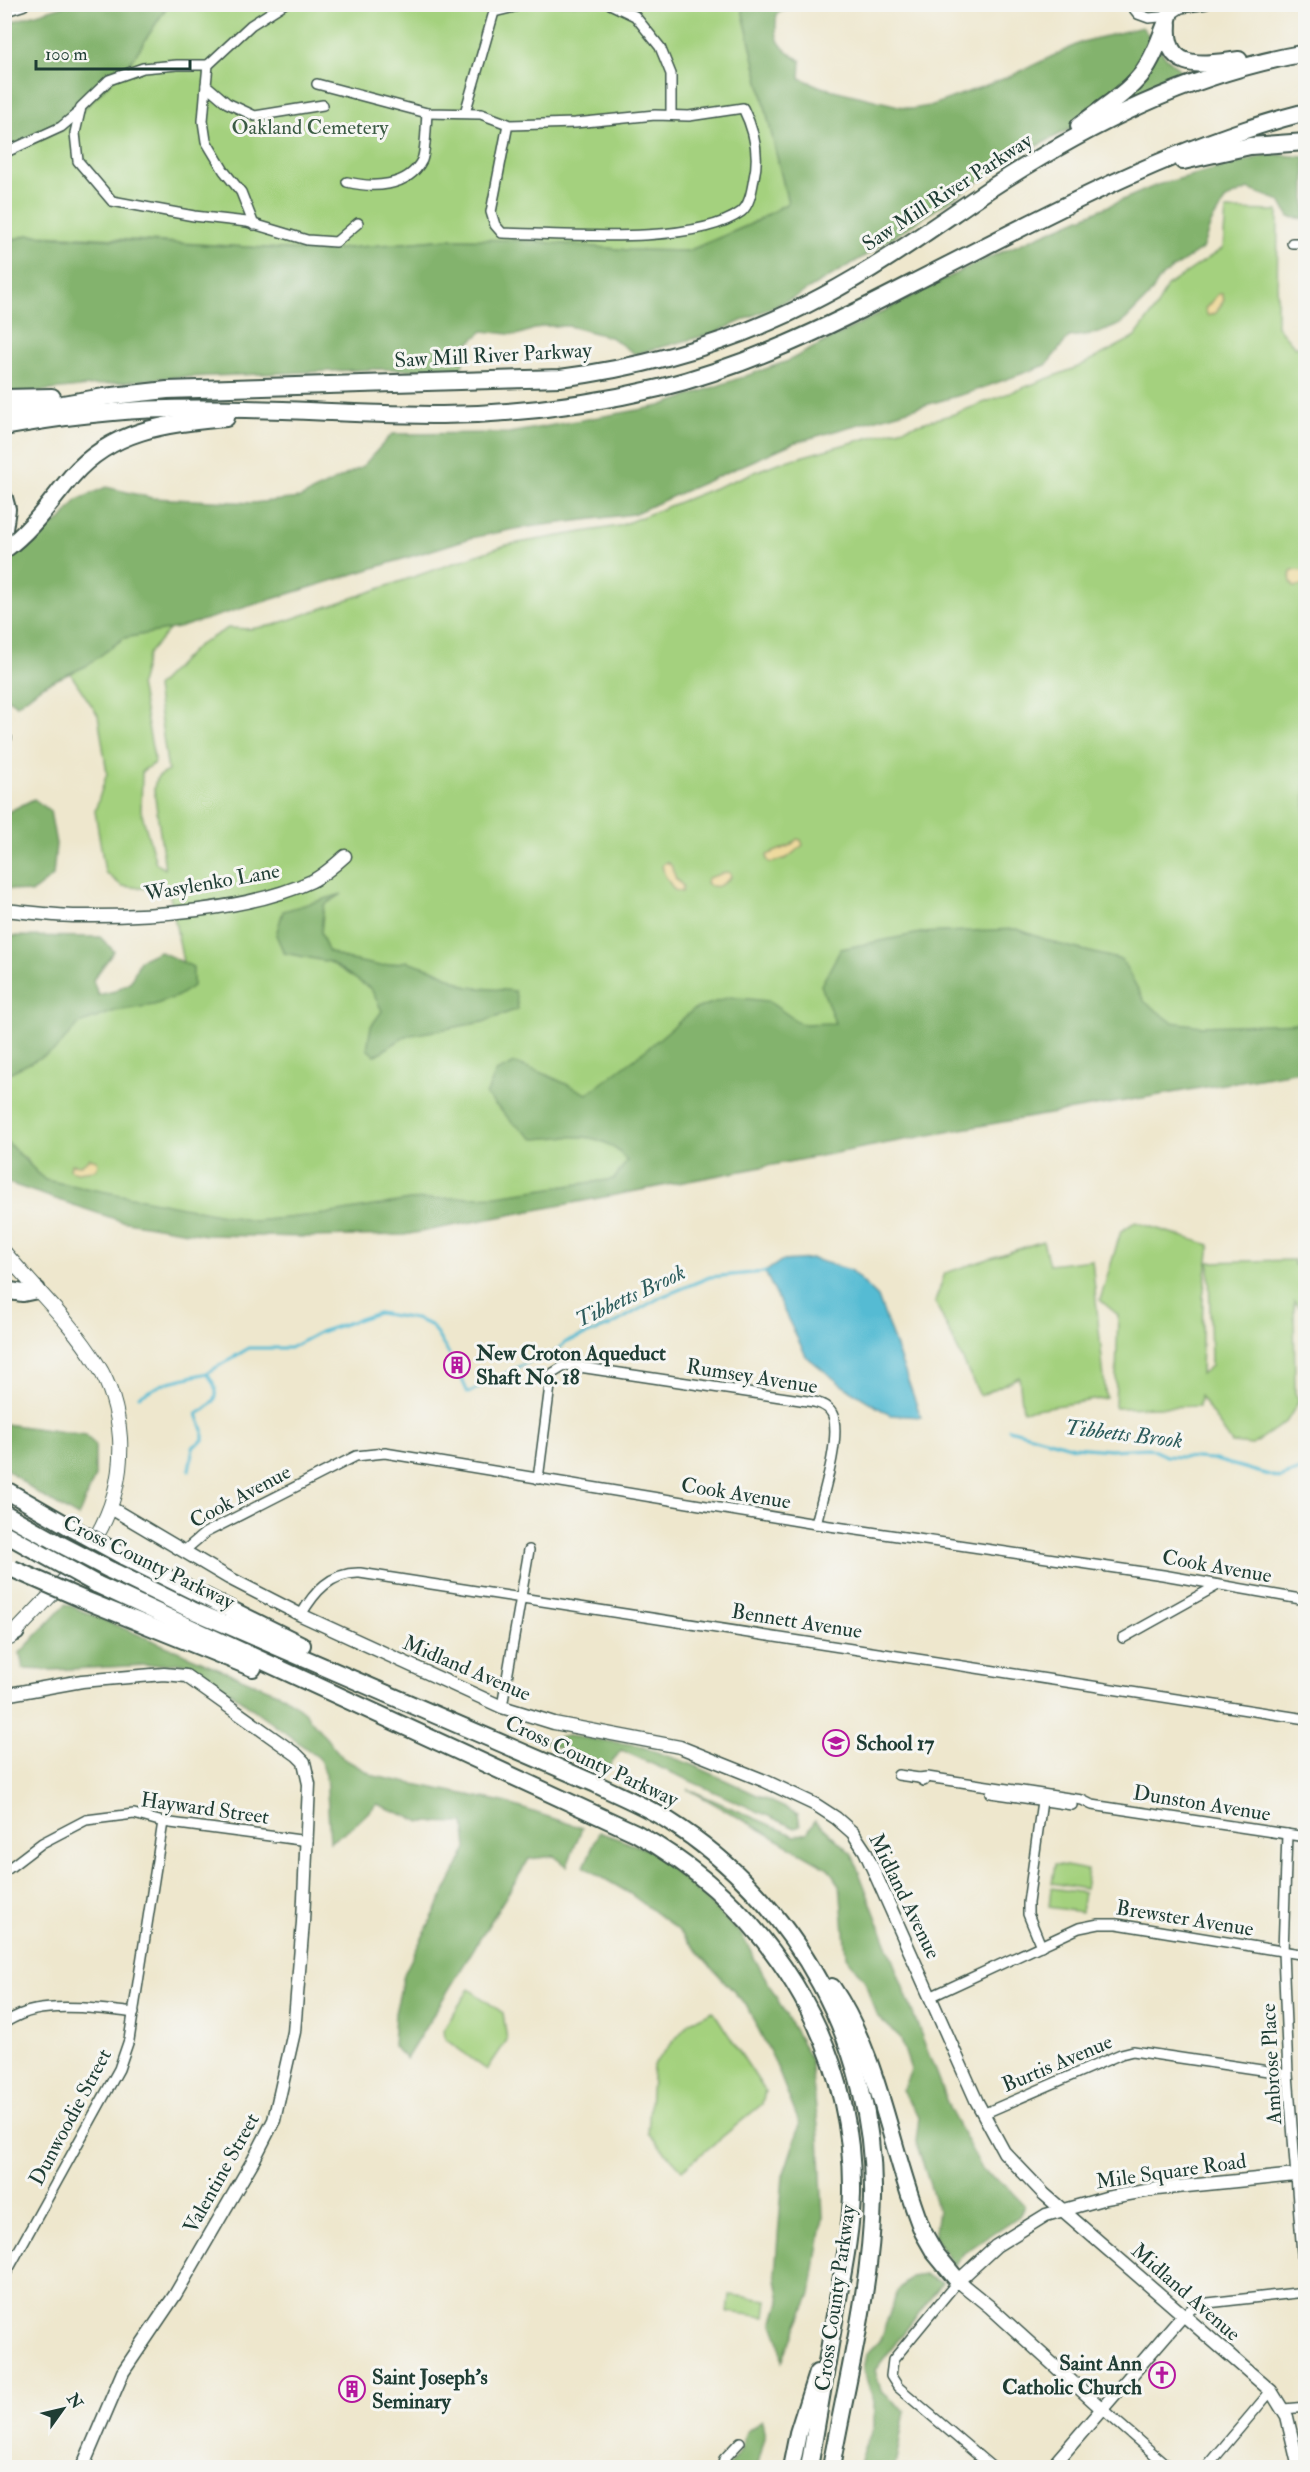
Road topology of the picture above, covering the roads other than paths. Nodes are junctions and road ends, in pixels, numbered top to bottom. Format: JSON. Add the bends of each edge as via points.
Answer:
{"nodes":[{"id":1,"x":23,"y":4,"type":"edge"},
{"id":2,"x":284,"y":4,"type":"edge"},
{"id":3,"x":526,"y":4,"type":"edge"},
{"id":4,"x":610,"y":4,"type":"edge"},
{"id":5,"x":1130,"y":4,"type":"edge"},
{"id":6,"x":1206,"y":4,"type":"edge"},
{"id":7,"x":4,"y":10,"type":"edge"},
{"id":8,"x":1169,"y":16,"type":"junction"},
{"id":9,"x":1301,"y":54,"type":"edge"},
{"id":10,"x":208,"y":65,"type":"junction"},
{"id":11,"x":318,"y":84,"type":"dead end"},
{"id":12,"x":206,"y":85,"type":"junction"},
{"id":13,"x":323,"y":105,"type":"dead end"},
{"id":14,"x":80,"y":111,"type":"junction"},
{"id":15,"x":1305,"y":112,"type":"edge"},
{"id":16,"x":427,"y":113,"type":"junction"},
{"id":17,"x":465,"y":113,"type":"junction"},
{"id":18,"x":671,"y":115,"type":"junction"},
{"id":19,"x":508,"y":124,"type":"junction"},
{"id":20,"x":1305,"y":142,"type":"edge"},
{"id":21,"x":4,"y":153,"type":"edge"},
{"id":22,"x":1024,"y":167,"type":"junction"},
{"id":23,"x":1132,"y":174,"type":"junction"},
{"id":24,"x":346,"y":183,"type":"dead end"},
{"id":25,"x":358,"y":223,"type":"dead end"},
{"id":26,"x":254,"y":225,"type":"junction"},
{"id":27,"x":1292,"y":243,"type":"dead end"},
{"id":28,"x":1305,"y":243,"type":"edge"},
{"id":29,"x":4,"y":398,"type":"edge"},
{"id":30,"x":104,"y":398,"type":"junction"},
{"id":31,"x":293,"y":410,"type":"junction"},
{"id":32,"x":4,"y":414,"type":"edge"},
{"id":33,"x":4,"y":427,"type":"edge"},
{"id":34,"x":4,"y":498,"type":"edge"},
{"id":35,"x":4,"y":529,"type":"edge"},
{"id":36,"x":4,"y":550,"type":"edge"},
{"id":37,"x":345,"y":856,"type":"dead end"},
{"id":38,"x":4,"y":910,"type":"edge"},
{"id":39,"x":4,"y":1252,"type":"edge"},
{"id":40,"x":4,"y":1290,"type":"edge"},
{"id":41,"x":37,"y":1290,"type":"junction"},
{"id":42,"x":538,"y":1479,"type":"junction"},
{"id":43,"x":4,"y":1489,"type":"edge"},
{"id":44,"x":111,"y":1508,"type":"junction"},
{"id":45,"x":4,"y":1513,"type":"edge"},
{"id":46,"x":816,"y":1524,"type":"junction"},
{"id":47,"x":4,"y":1533,"type":"edge"},
{"id":48,"x":529,"y":1550,"type":"dead end"},
{"id":49,"x":184,"y":1551,"type":"junction"},
{"id":50,"x":9,"y":1567,"type":"edge"},
{"id":51,"x":1218,"y":1585,"type":"junction"},
{"id":52,"x":521,"y":1597,"type":"junction"},
{"id":53,"x":1305,"y":1600,"type":"edge"},
{"id":54,"x":301,"y":1615,"type":"junction"},
{"id":55,"x":8,"y":1638,"type":"edge"},
{"id":56,"x":1124,"y":1638,"type":"dead end"},
{"id":57,"x":331,"y":1692,"type":"junction"},
{"id":58,"x":386,"y":1693,"type":"junction"},
{"id":59,"x":4,"y":1695,"type":"edge"},
{"id":60,"x":502,"y":1707,"type":"junction"},
{"id":61,"x":1305,"y":1719,"type":"edge"},
{"id":62,"x":898,"y":1774,"type":"dead end"},
{"id":63,"x":919,"y":1778,"type":"junction"},
{"id":64,"x":1042,"y":1801,"type":"junction"},
{"id":65,"x":1092,"y":1805,"type":"junction"},
{"id":66,"x":163,"y":1822,"type":"junction"},
{"id":67,"x":1287,"y":1834,"type":"junction"},
{"id":68,"x":1305,"y":1837,"type":"edge"},
{"id":69,"x":308,"y":1841,"type":"junction"},
{"id":70,"x":4,"y":1872,"type":"edge"},
{"id":71,"x":1041,"y":1946,"type":"junction"},
{"id":72,"x":801,"y":1951,"type":"junction"},
{"id":73,"x":1283,"y":1952,"type":"junction"},
{"id":74,"x":1305,"y":1955,"type":"edge"},
{"id":75,"x":930,"y":1997,"type":"junction"},
{"id":76,"x":134,"y":2013,"type":"junction"},
{"id":77,"x":4,"y":2023,"type":"edge"},
{"id":78,"x":1288,"y":2074,"type":"junction"},
{"id":79,"x":983,"y":2114,"type":"junction"},
{"id":80,"x":1300,"y":2174,"type":"edge"},
{"id":81,"x":1063,"y":2210,"type":"junction"},
{"id":82,"x":4,"y":2277,"type":"edge"},
{"id":83,"x":958,"y":2281,"type":"junction"},
{"id":84,"x":1305,"y":2292,"type":"edge"},
{"id":85,"x":836,"y":2312,"type":"junction"},
{"id":86,"x":1183,"y":2314,"type":"junction"},
{"id":87,"x":1271,"y":2391,"type":"junction"},
{"id":88,"x":1305,"y":2407,"type":"edge"},
{"id":89,"x":1101,"y":2408,"type":"junction"},
{"id":90,"x":1284,"y":2409,"type":"junction"},
{"id":91,"x":838,"y":2434,"type":"junction"},
{"id":92,"x":740,"y":2442,"type":"dead end"},
{"id":93,"x":82,"y":2468,"type":"edge"},
{"id":94,"x":722,"y":2468,"type":"edge"},
{"id":95,"x":791,"y":2468,"type":"edge"},
{"id":96,"x":809,"y":2468,"type":"edge"},
{"id":97,"x":831,"y":2468,"type":"edge"},
{"id":98,"x":836,"y":2468,"type":"edge"},
{"id":99,"x":993,"y":2468,"type":"edge"},
{"id":100,"x":1051,"y":2468,"type":"edge"},
{"id":101,"x":1170,"y":2468,"type":"edge"},
{"id":102,"x":1206,"y":2468,"type":"edge"},
{"id":103,"x":1299,"y":2468,"type":"edge"}],
"edges":[{"from":1,"to":7,"type":"street"},
{"from":2,"to":10,"type":"street","via":[[251,25]]},
{"from":3,"to":17,"type":"street","via":[[494,12]]},
{"from":4,"to":18,"type":"street","via":[[634,16],[660,46],[671,74]]},
{"from":5,"to":8,"type":"street","via":[[1143,17]]},
{"from":6,"to":8,"type":"street","via":[[1181,8]]},
{"from":8,"to":9,"type":"highway","via":[[1170,46],[1189,63]]},
{"from":8,"to":22,"type":"highway","via":[[1149,63],[1136,80]]},
{"from":9,"to":22,"type":"highway","name":"Saw Mill River Parkway","via":[[1227,71],[1157,96]]},
{"from":10,"to":12,"type":"street"},
{"from":10,"to":14,"type":"street","via":[[143,68],[109,80]]},
{"from":11,"to":16,"type":"street"},
{"from":12,"to":13,"type":"street","via":[[227,103],[255,116]]},
{"from":12,"to":26,"type":"street","via":[[206,141],[241,192]]},
{"from":14,"to":21,"type":"street","via":[[61,127]]},
{"from":14,"to":26,"type":"street","via":[[75,133],[78,161],[112,201]]},
{"from":15,"to":23,"type":"highway","via":[[1218,138]]},
{"from":16,"to":17,"type":"street"},
{"from":16,"to":24,"type":"street","via":[[422,159],[406,178],[366,187]]},
{"from":17,"to":19,"type":"street"},
{"from":18,"to":19,"type":"street"},
{"from":18,"to":19,"type":"street","via":[[742,108],[753,128],[756,146],[756,172],[743,211],[720,223],[641,236],[502,233],[491,212]]},
{"from":20,"to":23,"type":"highway","via":[[1233,149]]},
{"from":22,"to":30,"type":"highway","name":"Saw Mill River Parkway","via":[[825,295],[741,334],[651,362],[541,379],[212,388]]},
{"from":23,"to":31,"type":"highway","via":[[800,340],[688,380],[589,402],[506,412],[443,415]]},
{"from":25,"to":26,"type":"street","via":[[336,242],[307,240]]},
{"from":27,"to":28,"type":"street"},
{"from":29,"to":30,"type":"highway"},
{"from":30,"to":32,"type":"highway","name":"Saw Mill River Parkway"},
{"from":31,"to":33,"type":"highway","via":[[145,410]]},
{"from":31,"to":36,"type":"highway","via":[[162,425],[129,435],[77,470],[33,525]]},
{"from":34,"to":35,"type":"highway"},
{"from":37,"to":38,"type":"street","name":"Wasylenko Lane","via":[[314,880],[289,890],[170,914],[76,916]]},
{"from":39,"to":41,"type":"main road"},
{"from":40,"to":41,"type":"highway"},
{"from":41,"to":44,"type":"main road","via":[[80,1339],[108,1386],[120,1444]]},
{"from":42,"to":46,"type":"street","name":"Cook Avenue"},
{"from":42,"to":46,"type":"street","name":"Rumsey Avenue","via":[[553,1373],[566,1365],[823,1404],[834,1419],[834,1438]]},
{"from":42,"to":49,"type":"street","name":"Cook Avenue","via":[[368,1453],[205,1533]]},
{"from":43,"to":58,"type":"highway","bridge":true,"via":[[123,1556],[320,1654]]},
{"from":44,"to":49,"type":"street","name":"Midland Avenue"},
{"from":44,"to":55,"type":"main road","via":[[83,1559]]},
{"from":45,"to":58,"type":"highway","name":"Cross County Parkway","bridge":true,"via":[[192,1610]]},
{"from":46,"to":51,"type":"street","name":"Cook Avenue"},
{"from":47,"to":57,"type":"highway","name":"Cross County Parkway","bridge":true,"via":[[96,1584]]},
{"from":48,"to":52,"type":"street"},
{"from":49,"to":54,"type":"street","name":"Midland Avenue"},
{"from":50,"to":57,"type":"highway","bridge":true,"via":[[249,1666]]},
{"from":51,"to":53,"type":"street","name":"Cook Avenue"},
{"from":51,"to":56,"type":"street"},
{"from":52,"to":54,"type":"street","name":"Bennett Avenue","via":[[353,1573],[326,1583]]},
{"from":52,"to":60,"type":"street"},
{"from":52,"to":61,"type":"street","name":"Bennett Avenue"},
{"from":54,"to":60,"type":"street","name":"Midland Avenue"},
{"from":57,"to":85,"type":"highway","name":"Cross County Parkway","via":[[652,1842],[713,1886],[752,1926],[813,2015],[842,2099],[850,2146],[852,2195]]},
{"from":58,"to":72,"type":"highway","name":"Cross County Parkway","via":[[596,1784],[668,1820],[739,1875],[779,1919]]},
{"from":59,"to":69,"type":"street","name":"Valentine Street","via":[[82,1681],[164,1674],[186,1676],[304,1762],[309,1784]]},
{"from":60,"to":75,"type":"street","name":"Midland Avenue","via":[[554,1723],[680,1747],[765,1781],[836,1818],[865,1851]]},
{"from":62,"to":63,"type":"street","name":"Dunston Avenue"},
{"from":63,"to":64,"type":"street","name":"Dunston Avenue"},
{"from":63,"to":65,"type":"street","name":"Dunston Avenue","via":[[1031,1792]]},
{"from":64,"to":65,"type":"street","name":"Dunston Avenue"},
{"from":64,"to":71,"type":"street","via":[[1028,1903],[1028,1914]]},
{"from":65,"to":67,"type":"street","name":"Dunston Avenue"},
{"from":66,"to":69,"type":"street","name":"Hayward Street"},
{"from":66,"to":70,"type":"street","name":"Hayward Street","via":[[134,1814],[86,1821],[42,1843]]},
{"from":66,"to":76,"type":"street","name":"Dunwoodie Street"},
{"from":67,"to":68,"type":"street","name":"Dunston Avenue"},
{"from":67,"to":73,"type":"street","name":"Ambrose Place"},
{"from":69,"to":93,"type":"street","name":"Valentine Street","via":[[294,2032],[274,2120],[175,2295],[123,2372]]},
{"from":71,"to":73,"type":"street","name":"Brewster Avenue","via":[[1078,1928],[1099,1923]]},
{"from":71,"to":75,"type":"street","name":"Brewster Avenue"},
{"from":72,"to":83,"type":"highway","via":[[827,1978],[844,2004],[873,2074],[922,2232]]},
{"from":72,"to":91,"type":"highway","name":"Cross County Parkway","via":[[850,2050],[871,2144],[870,2246]]},
{"from":73,"to":74,"type":"street","name":"Brewster Avenue"},
{"from":73,"to":78,"type":"street","name":"Ambrose Place"},
{"from":75,"to":79,"type":"street","name":"Midland Avenue"},
{"from":76,"to":77,"type":"street","via":[[101,2008],[36,2009]]},
{"from":76,"to":82,"type":"street","name":"Dunwoodie Street","via":[[119,2069]]},
{"from":78,"to":79,"type":"street","name":"Burtis Avenue","via":[[1133,2051]]},
{"from":78,"to":80,"type":"street","name":"Ambrose Place"},
{"from":79,"to":81,"type":"street","name":"Midland Avenue","via":[[1012,2162]]},
{"from":80,"to":81,"type":"street","name":"Mile Square Road","via":[[1157,2189]]},
{"from":80,"to":84,"type":"street","name":"Ambrose Place"},
{"from":81,"to":83,"type":"street","name":"Mile Square Road","via":[[1046,2215],[1001,2242]]},
{"from":81,"to":86,"type":"street","name":"Midland Avenue"},
{"from":83,"to":89,"type":"street"},
{"from":83,"to":99,"type":"street","name":"Mile Square Road","via":[[890,2366],[891,2376],[898,2387]]},
{"from":84,"to":86,"type":"street","via":[[1199,2304]]},
{"from":85,"to":95,"type":"highway"},
{"from":85,"to":96,"type":"highway"},
{"from":86,"to":87,"type":"street","name":"Midland Avenue"},
{"from":86,"to":89,"type":"street"},
{"from":87,"to":90,"type":"street","name":"Midland Avenue"},
{"from":87,"to":102,"type":"street"},
{"from":88,"to":90,"type":"street"},
{"from":89,"to":100,"type":"street"},
{"from":89,"to":101,"type":"street"},
{"from":90,"to":103,"type":"street","name":"Midland Avenue"},
{"from":91,"to":97,"type":"highway"},
{"from":91,"to":98,"type":"highway"},
{"from":92,"to":94,"type":"street","via":[[724,2459]]}]}
